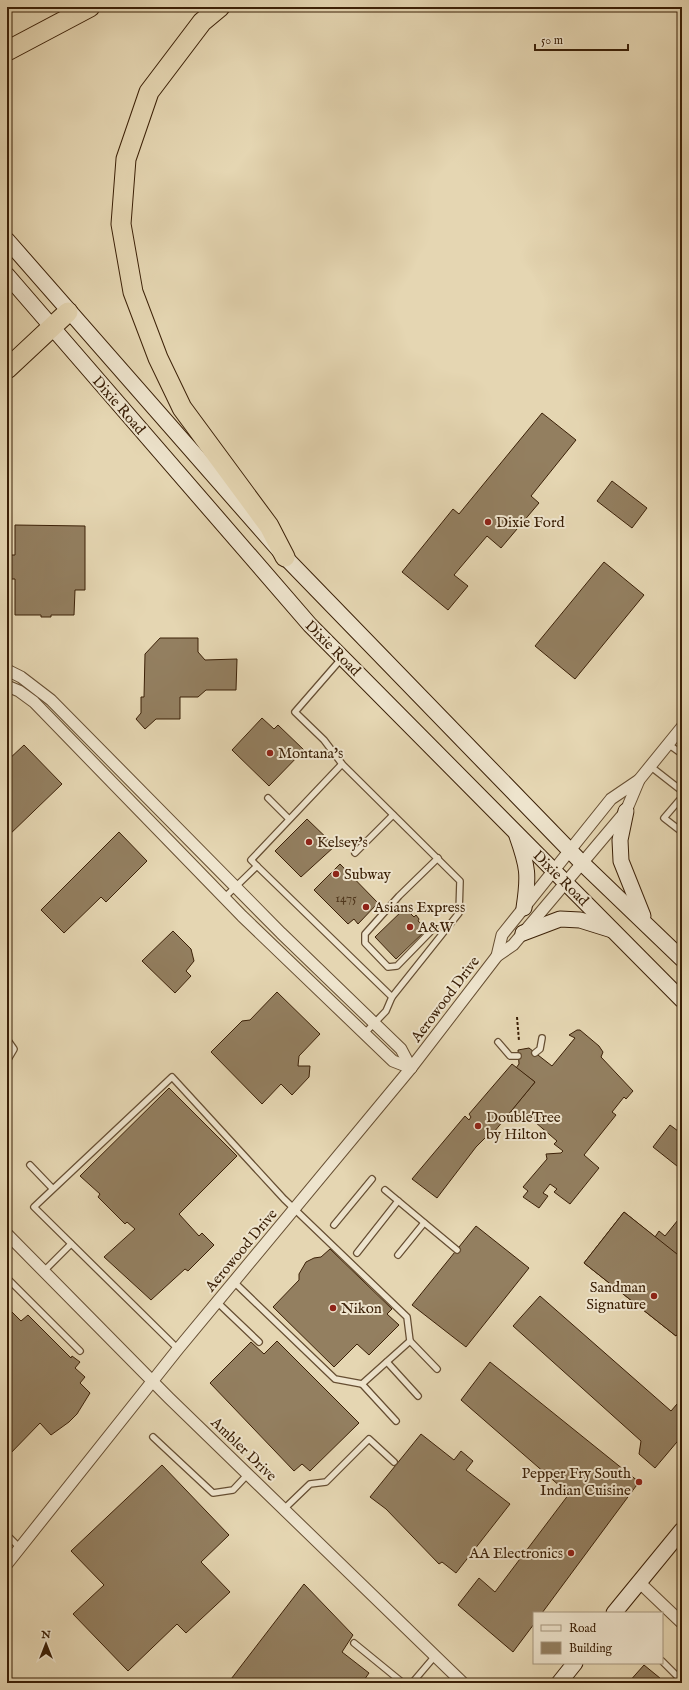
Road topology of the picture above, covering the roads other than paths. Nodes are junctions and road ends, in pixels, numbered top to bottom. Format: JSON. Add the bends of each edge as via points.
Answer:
{"nodes":[{"id":1,"x":90,"y":7,"type":"edge"},
{"id":2,"x":220,"y":7,"type":"edge"},
{"id":3,"x":10,"y":51,"type":"edge"},
{"id":4,"x":7,"y":240,"type":"edge"},
{"id":5,"x":7,"y":275,"type":"edge"},
{"id":6,"x":68,"y":312,"type":"junction"},
{"id":7,"x":52,"y":327,"type":"junction"},
{"id":8,"x":7,"y":369,"type":"edge"},
{"id":9,"x":285,"y":558,"type":"junction"},
{"id":10,"x":342,"y":657,"type":"junction"},
{"id":11,"x":7,"y":670,"type":"edge"},
{"id":12,"x":7,"y":686,"type":"edge"},
{"id":13,"x":51,"y":700,"type":"junction"},
{"id":14,"x":40,"y":710,"type":"junction"},
{"id":15,"x":680,"y":731,"type":"edge"},
{"id":16,"x":668,"y":744,"type":"junction"},
{"id":17,"x":682,"y":754,"type":"edge"},
{"id":18,"x":342,"y":764,"type":"junction"},
{"id":19,"x":650,"y":766,"type":"junction"},
{"id":20,"x":639,"y":780,"type":"junction"},
{"id":21,"x":682,"y":791,"type":"edge"},
{"id":22,"x":145,"y":795,"type":"junction"},
{"id":23,"x":682,"y":797,"type":"edge"},
{"id":24,"x":268,"y":798,"type":"dead end"},
{"id":25,"x":134,"y":805,"type":"junction"},
{"id":26,"x":626,"y":811,"type":"junction"},
{"id":27,"x":393,"y":815,"type":"junction"},
{"id":28,"x":290,"y":819,"type":"junction"},
{"id":29,"x":515,"y":831,"type":"junction"},
{"id":30,"x":682,"y":832,"type":"edge"},
{"id":31,"x":570,"y":850,"type":"junction"},
{"id":32,"x":355,"y":853,"type":"dead end"},
{"id":33,"x":438,"y":858,"type":"junction"},
{"id":34,"x":582,"y":862,"type":"junction"},
{"id":35,"x":257,"y":866,"type":"junction"},
{"id":36,"x":553,"y":871,"type":"junction"},
{"id":37,"x":565,"y":882,"type":"junction"},
{"id":38,"x":236,"y":886,"type":"junction"},
{"id":39,"x":224,"y":898,"type":"junction"},
{"id":40,"x":524,"y":908,"type":"junction"},
{"id":41,"x":648,"y":925,"type":"junction"},
{"id":42,"x":435,"y":927,"type":"dead end"},
{"id":43,"x":614,"y":931,"type":"junction"},
{"id":44,"x":523,"y":933,"type":"junction"},
{"id":45,"x":497,"y":956,"type":"junction"},
{"id":46,"x":682,"y":959,"type":"edge"},
{"id":47,"x":392,"y":997,"type":"junction"},
{"id":48,"x":682,"y":1000,"type":"edge"},
{"id":49,"x":374,"y":1023,"type":"junction"},
{"id":50,"x":364,"y":1034,"type":"junction"},
{"id":51,"x":542,"y":1038,"type":"dead end"},
{"id":52,"x":7,"y":1039,"type":"edge"},
{"id":53,"x":498,"y":1042,"type":"dead end"},
{"id":54,"x":535,"y":1053,"type":"dead end"},
{"id":55,"x":518,"y":1056,"type":"dead end"},
{"id":56,"x":7,"y":1061,"type":"edge"},
{"id":57,"x":411,"y":1068,"type":"junction"},
{"id":58,"x":30,"y":1165,"type":"dead end"},
{"id":59,"x":372,"y":1179,"type":"dead end"},
{"id":60,"x":52,"y":1188,"type":"junction"},
{"id":61,"x":385,"y":1190,"type":"dead end"},
{"id":62,"x":398,"y":1201,"type":"junction"},
{"id":63,"x":294,"y":1209,"type":"junction"},
{"id":64,"x":424,"y":1223,"type":"junction"},
{"id":65,"x":334,"y":1225,"type":"dead end"},
{"id":66,"x":7,"y":1234,"type":"edge"},
{"id":67,"x":70,"y":1244,"type":"junction"},
{"id":68,"x":457,"y":1250,"type":"dead end"},
{"id":69,"x":357,"y":1253,"type":"dead end"},
{"id":70,"x":398,"y":1255,"type":"dead end"},
{"id":71,"x":44,"y":1271,"type":"junction"},
{"id":72,"x":7,"y":1278,"type":"edge"},
{"id":73,"x":234,"y":1282,"type":"junction"},
{"id":74,"x":217,"y":1302,"type":"junction"},
{"id":75,"x":410,"y":1341,"type":"junction"},
{"id":76,"x":259,"y":1342,"type":"dead end"},
{"id":77,"x":178,"y":1349,"type":"junction"},
{"id":78,"x":80,"y":1351,"type":"dead end"},
{"id":79,"x":387,"y":1362,"type":"junction"},
{"id":80,"x":437,"y":1369,"type":"dead end"},
{"id":81,"x":153,"y":1380,"type":"junction"},
{"id":82,"x":362,"y":1384,"type":"junction"},
{"id":83,"x":418,"y":1396,"type":"dead end"},
{"id":84,"x":396,"y":1421,"type":"dead end"},
{"id":85,"x":153,"y":1437,"type":"dead end"},
{"id":86,"x":394,"y":1462,"type":"dead end"},
{"id":87,"x":248,"y":1474,"type":"junction"},
{"id":88,"x":284,"y":1509,"type":"junction"},
{"id":89,"x":682,"y":1530,"type":"edge"},
{"id":90,"x":7,"y":1535,"type":"edge"},
{"id":91,"x":20,"y":1548,"type":"junction"},
{"id":92,"x":7,"y":1564,"type":"edge"},
{"id":93,"x":639,"y":1582,"type":"junction"},
{"id":94,"x":615,"y":1612,"type":"edge"},
{"id":95,"x":680,"y":1617,"type":"edge"},
{"id":96,"x":354,"y":1643,"type":"dead end"},
{"id":97,"x":435,"y":1656,"type":"junction"},
{"id":98,"x":663,"y":1662,"type":"edge"},
{"id":99,"x":574,"y":1664,"type":"edge"},
{"id":100,"x":682,"y":1681,"type":"edge"},
{"id":101,"x":403,"y":1683,"type":"edge"},
{"id":102,"x":412,"y":1683,"type":"edge"},
{"id":103,"x":462,"y":1683,"type":"edge"},
{"id":104,"x":559,"y":1683,"type":"edge"}],
"edges":[{"from":1,"to":3,"type":"highway"},
{"from":2,"to":9,"type":"highway","via":[[202,22],[149,92],[126,159],[121,224],[133,292],[158,358],[179,402],[269,526]]},
{"from":4,"to":6,"type":"main road","name":"Dixie Road"},
{"from":5,"to":7,"type":"main road","name":"Dixie Road"},
{"from":6,"to":7,"type":"highway"},
{"from":6,"to":9,"type":"main road","name":"Dixie Road"},
{"from":7,"to":8,"type":"highway"},
{"from":7,"to":10,"type":"main road","name":"Dixie Road","via":[[233,538]]},
{"from":9,"to":31,"type":"main road","name":"Dixie Road"},
{"from":10,"to":18,"type":"lane","via":[[295,712],[324,740]]},
{"from":10,"to":29,"type":"main road","name":"Dixie Road"},
{"from":11,"to":13,"type":"street","via":[[21,677]]},
{"from":12,"to":14,"type":"street","via":[[24,694]]},
{"from":13,"to":14,"type":"lane"},
{"from":13,"to":22,"type":"street"},
{"from":14,"to":25,"type":"street"},
{"from":15,"to":16,"type":"street","name":"Aerowood Drive"},
{"from":16,"to":17,"type":"lane"},
{"from":16,"to":19,"type":"street","name":"Aerowood Drive"},
{"from":18,"to":27,"type":"lane"},
{"from":18,"to":28,"type":"lane"},
{"from":19,"to":20,"type":"street","name":"Aerowood Drive"},
{"from":19,"to":21,"type":"lane"},
{"from":20,"to":26,"type":"street","name":"Aerowood Drive"},
{"from":20,"to":31,"type":"street","name":"Aerowood Drive","via":[[611,799]]},
{"from":22,"to":25,"type":"lane"},
{"from":22,"to":38,"type":"street"},
{"from":23,"to":30,"type":"lane","via":[[664,818]]},
{"from":24,"to":28,"type":"lane"},
{"from":25,"to":39,"type":"street"},
{"from":26,"to":34,"type":"street","name":"Aerowood Drive"},
{"from":26,"to":41,"type":"main road","via":[[620,840],[621,862],[633,896]]},
{"from":27,"to":32,"type":"lane"},
{"from":27,"to":33,"type":"lane"},
{"from":28,"to":35,"type":"lane","via":[[251,860]]},
{"from":29,"to":36,"type":"main road","name":"Dixie Road"},
{"from":29,"to":40,"type":"main road","via":[[526,863],[528,881]]},
{"from":31,"to":34,"type":"main road","name":"Dixie Road"},
{"from":31,"to":36,"type":"street","name":"Aerowood Drive"},
{"from":33,"to":42,"type":"lane","via":[[365,934],[365,943],[388,967],[397,966]]},
{"from":33,"to":47,"type":"lane","via":[[460,880],[458,913]]},
{"from":34,"to":37,"type":"street","name":"Aerowood Drive"},
{"from":34,"to":41,"type":"main road","name":"Dixie Road"},
{"from":35,"to":38,"type":"lane"},
{"from":35,"to":47,"type":"lane"},
{"from":36,"to":37,"type":"main road","name":"Dixie Road"},
{"from":36,"to":40,"type":"street","name":"Aerowood Drive"},
{"from":37,"to":43,"type":"main road","name":"Dixie Road"},
{"from":37,"to":44,"type":"street","name":"Aerowood Drive"},
{"from":38,"to":39,"type":"lane"},
{"from":38,"to":49,"type":"street"},
{"from":39,"to":50,"type":"street"},
{"from":40,"to":45,"type":"street","name":"Aerowood Drive","via":[[502,935]]},
{"from":41,"to":46,"type":"main road","name":"Dixie Road"},
{"from":43,"to":44,"type":"main road","via":[[580,920],[560,919]]},
{"from":43,"to":48,"type":"main road","name":"Dixie Road"},
{"from":44,"to":45,"type":"street","name":"Aerowood Drive","via":[[513,945]]},
{"from":45,"to":57,"type":"street","name":"Aerowood Drive"},
{"from":47,"to":49,"type":"lane","via":[[386,1011]]},
{"from":49,"to":50,"type":"lane"},
{"from":49,"to":57,"type":"street","via":[[401,1049]]},
{"from":50,"to":57,"type":"street","via":[[393,1061]]},
{"from":51,"to":54,"type":"lane","via":[[540,1049]]},
{"from":52,"to":56,"type":"lane","via":[[14,1049]]},
{"from":53,"to":55,"type":"lane","via":[[510,1056]]},
{"from":57,"to":63,"type":"street","name":"Aerowood Drive"},
{"from":58,"to":60,"type":"lane"},
{"from":59,"to":65,"type":"lane"},
{"from":60,"to":63,"type":"lane","via":[[172,1077]]},
{"from":60,"to":67,"type":"lane","via":[[34,1207]]},
{"from":61,"to":62,"type":"lane"},
{"from":62,"to":64,"type":"lane"},
{"from":62,"to":69,"type":"lane"},
{"from":63,"to":73,"type":"street","name":"Aerowood Drive"},
{"from":63,"to":75,"type":"lane","via":[[407,1317]]},
{"from":64,"to":68,"type":"lane"},
{"from":64,"to":70,"type":"lane"},
{"from":66,"to":71,"type":"street","name":"Ambler Drive"},
{"from":67,"to":71,"type":"lane"},
{"from":67,"to":77,"type":"lane"},
{"from":71,"to":81,"type":"street","name":"Ambler Drive"},
{"from":72,"to":78,"type":"lane"},
{"from":73,"to":74,"type":"street","name":"Aerowood Drive"},
{"from":73,"to":82,"type":"lane","via":[[335,1379]]},
{"from":74,"to":76,"type":"lane"},
{"from":74,"to":77,"type":"street","name":"Aerowood Drive"},
{"from":75,"to":79,"type":"lane"},
{"from":75,"to":80,"type":"lane"},
{"from":77,"to":81,"type":"street","name":"Aerowood Drive"},
{"from":79,"to":82,"type":"lane"},
{"from":79,"to":83,"type":"lane"},
{"from":81,"to":87,"type":"street","name":"Ambler Drive"},
{"from":81,"to":91,"type":"street","name":"Aerowood Drive"},
{"from":82,"to":84,"type":"lane"},
{"from":85,"to":87,"type":"lane","via":[[213,1493],[232,1490]]},
{"from":86,"to":88,"type":"lane","via":[[369,1439],[326,1482],[310,1484]]},
{"from":87,"to":88,"type":"street","name":"Ambler Drive"},
{"from":88,"to":97,"type":"street","name":"Ambler Drive"},
{"from":89,"to":93,"type":"main road"},
{"from":90,"to":91,"type":"lane"},
{"from":91,"to":92,"type":"street","name":"Aerowood Drive"},
{"from":93,"to":94,"type":"main road"},
{"from":93,"to":95,"type":"street"},
{"from":96,"to":101,"type":"lane"},
{"from":97,"to":102,"type":"lane"},
{"from":97,"to":103,"type":"street","name":"Ambler Drive"},
{"from":98,"to":100,"type":"lane"},
{"from":99,"to":104,"type":"main road"}]}
